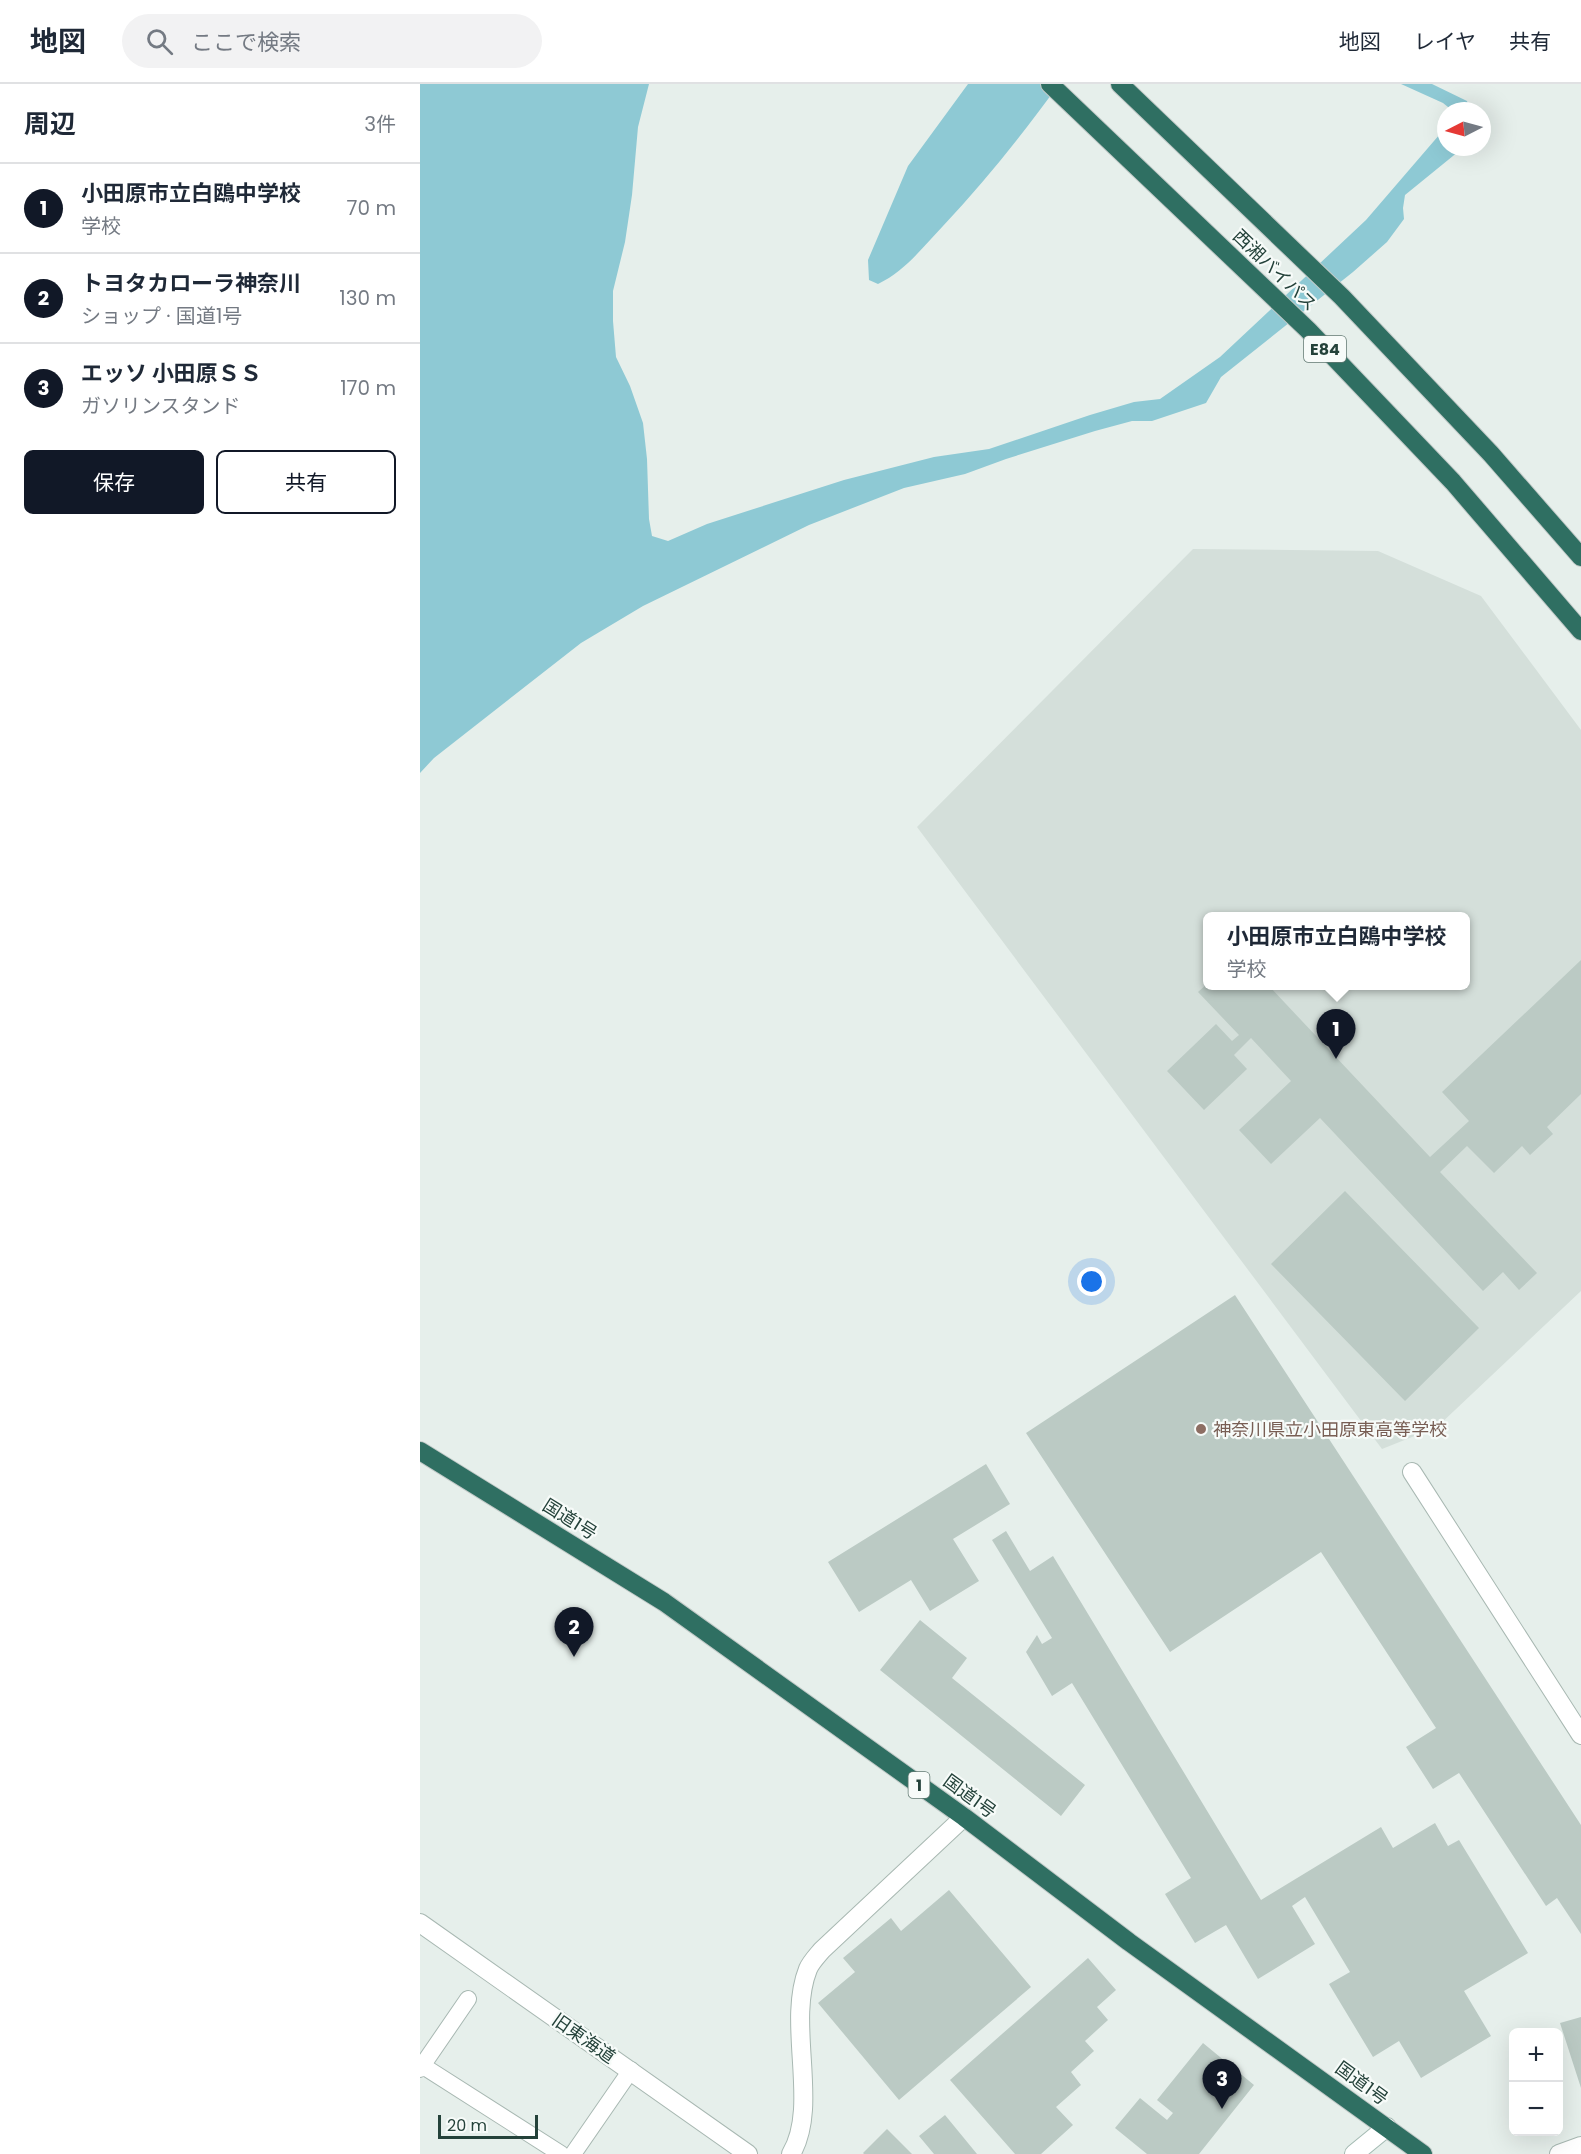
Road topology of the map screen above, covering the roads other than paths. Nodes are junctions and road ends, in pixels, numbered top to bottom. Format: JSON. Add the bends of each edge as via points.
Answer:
{"nodes":[{"id":1,"x":1050,"y":84,"type":"edge"},
{"id":2,"x":1120,"y":84,"type":"edge"},
{"id":3,"x":1581,"y":557,"type":"edge"},
{"id":4,"x":1581,"y":631,"type":"edge"},
{"id":5,"x":420,"y":1451,"type":"edge"},
{"id":6,"x":1412,"y":1472,"type":"dead end"},
{"id":7,"x":1581,"y":1735,"type":"edge"},
{"id":8,"x":964,"y":1816,"type":"junction"},
{"id":9,"x":420,"y":1923,"type":"edge"},
{"id":10,"x":468,"y":1999,"type":"dead end"},
{"id":11,"x":421,"y":2066,"type":"edge"},
{"id":12,"x":631,"y":2070,"type":"junction"},
{"id":13,"x":1387,"y":2127,"type":"junction"},
{"id":14,"x":1581,"y":2146,"type":"edge"},
{"id":15,"x":561,"y":2154,"type":"edge"},
{"id":16,"x":573,"y":2154,"type":"edge"},
{"id":17,"x":748,"y":2154,"type":"edge"},
{"id":18,"x":791,"y":2154,"type":"edge"},
{"id":19,"x":1354,"y":2154,"type":"edge"},
{"id":20,"x":1423,"y":2154,"type":"edge"},
{"id":21,"x":1559,"y":2154,"type":"edge"}],
"edges":[{"from":1,"to":4,"type":"highway","name":"西湘バイパス","number":"E84","via":[[1308,330],[1453,482]]},
{"from":2,"to":3,"type":"highway","name":"西湘バイパス","number":"E84","via":[[1342,297],[1491,454]]},
{"from":5,"to":8,"type":"highway","name":"国道1号","number":"1","via":[[664,1602]]},
{"from":6,"to":7,"type":"street"},
{"from":8,"to":13,"type":"highway","name":"国道1号","number":"1","via":[[1130,1942]]},
{"from":8,"to":18,"type":"street","via":[[822,1950],[809,1967],[800,2000],[803,2109],[798,2143]]},
{"from":9,"to":12,"type":"street","name":"旧東海道"},
{"from":10,"to":11,"type":"lane"},
{"from":11,"to":15,"type":"lane"},
{"from":12,"to":16,"type":"lane"},
{"from":12,"to":17,"type":"street","name":"旧東海道"},
{"from":13,"to":19,"type":"street"},
{"from":13,"to":20,"type":"highway","name":"国道1号","number":"1"},
{"from":14,"to":21,"type":"street"}]}
